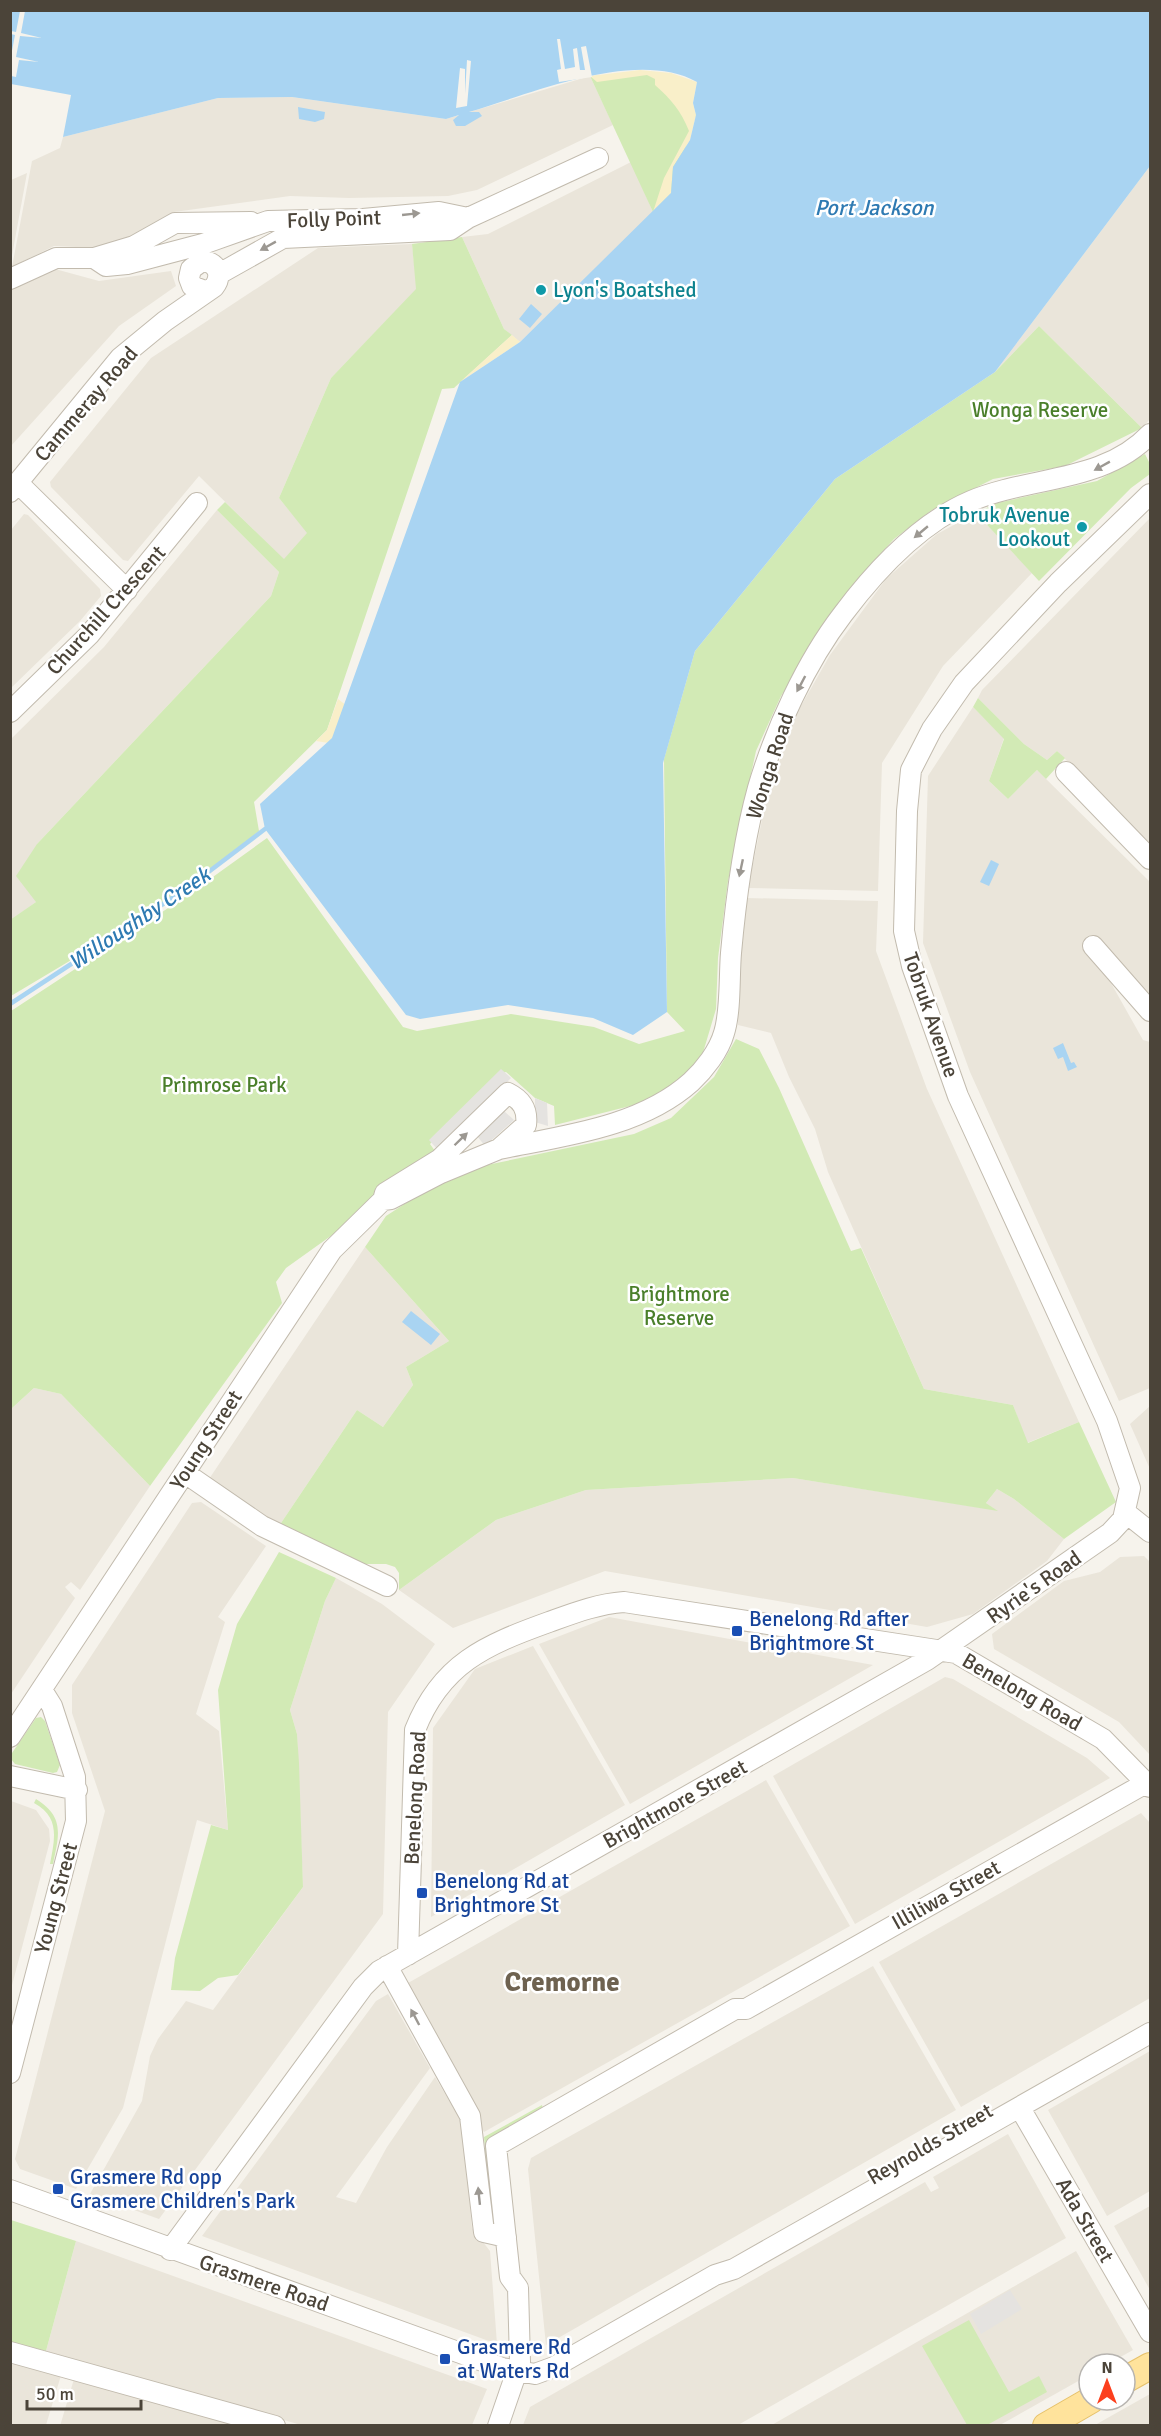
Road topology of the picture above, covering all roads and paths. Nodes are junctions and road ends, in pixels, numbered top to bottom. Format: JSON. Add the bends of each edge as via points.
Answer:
{"nodes":[{"id":1,"x":598,"y":158,"type":"dead end"},
{"id":2,"x":468,"y":218,"type":"junction"},
{"id":3,"x":268,"y":221,"type":"junction"},
{"id":4,"x":160,"y":254,"type":"junction"},
{"id":5,"x":94,"y":258,"type":"junction"},
{"id":6,"x":204,"y":265,"type":"junction"},
{"id":7,"x":10,"y":279,"type":"edge"},
{"id":8,"x":1150,"y":434,"type":"edge"},
{"id":9,"x":14,"y":488,"type":"edge"},
{"id":10,"x":1150,"y":494,"type":"edge"},
{"id":11,"x":198,"y":503,"type":"dead end"},
{"id":12,"x":127,"y":590,"type":"junction"},
{"id":13,"x":10,"y":712,"type":"edge"},
{"id":14,"x":1066,"y":772,"type":"dead end"},
{"id":15,"x":1150,"y":859,"type":"edge"},
{"id":16,"x":1093,"y":946,"type":"dead end"},
{"id":17,"x":1150,"y":1011,"type":"edge"},
{"id":18,"x":499,"y":1149,"type":"junction"},
{"id":19,"x":383,"y":1200,"type":"junction"},
{"id":20,"x":185,"y":1473,"type":"junction"},
{"id":21,"x":1124,"y":1515,"type":"junction"},
{"id":22,"x":1150,"y":1532,"type":"edge"},
{"id":23,"x":387,"y":1586,"type":"dead end"},
{"id":24,"x":940,"y":1651,"type":"junction"},
{"id":25,"x":42,"y":1690,"type":"junction"},
{"id":26,"x":10,"y":1737,"type":"edge"},
{"id":27,"x":10,"y":1776,"type":"edge"},
{"id":28,"x":1148,"y":1785,"type":"edge"},
{"id":29,"x":77,"y":1790,"type":"junction"},
{"id":30,"x":408,"y":1955,"type":"junction"},
{"id":31,"x":387,"y":1966,"type":"junction"},
{"id":32,"x":746,"y":2008,"type":"junction"},
{"id":33,"x":1150,"y":2019,"type":"edge"},
{"id":34,"x":1150,"y":2033,"type":"edge"},
{"id":35,"x":10,"y":2073,"type":"edge"},
{"id":36,"x":1020,"y":2108,"type":"junction"},
{"id":37,"x":10,"y":2190,"type":"edge"},
{"id":38,"x":506,"y":2237,"type":"junction"},
{"id":39,"x":170,"y":2250,"type":"junction"},
{"id":40,"x":715,"y":2275,"type":"junction"},
{"id":41,"x":518,"y":2288,"type":"junction"},
{"id":42,"x":1150,"y":2332,"type":"edge"},
{"id":43,"x":10,"y":2352,"type":"edge"},
{"id":44,"x":518,"y":2373,"type":"junction"},
{"id":45,"x":1077,"y":2408,"type":"edge"},
{"id":46,"x":275,"y":2426,"type":"edge"},
{"id":47,"x":498,"y":2426,"type":"edge"},
{"id":48,"x":1046,"y":2426,"type":"edge"}],
"edges":[{"from":1,"to":2,"type":"street","name":"Folly Point"},
{"from":3,"to":2,"type":"street","name":"Folly Point","one_way":true,"via":[[439,212]]},
{"from":2,"to":6,"type":"street","name":"Folly Point","one_way":true,"via":[[450,230],[283,238]]},
{"from":3,"to":5,"type":"street","via":[[175,223],[134,246]]},
{"from":3,"to":6,"type":"street","name":"Folly Point"},
{"from":4,"to":5,"type":"street","via":[[106,266]]},
{"from":4,"to":6,"type":"street","via":[[175,261]]},
{"from":4,"to":6,"type":"street","via":[[183,249]]},
{"from":5,"to":7,"type":"street","via":[[56,258]]},
{"from":6,"to":9,"type":"street","name":"Cammeray Road","via":[[165,321],[120,358]]},
{"from":8,"to":18,"type":"street","name":"Wonga Road","one_way":true,"via":[[1095,470],[972,501],[939,518],[892,557],[842,615],[777,730],[758,789],[737,884],[724,1032],[707,1065],[670,1098],[632,1117]]},
{"from":9,"to":12,"type":"street"},
{"from":10,"to":21,"type":"street","name":"Tobruk Avenue","via":[[999,643],[964,683],[932,729],[911,770],[903,895],[904,931],[912,966],[958,1096],[1107,1421],[1129,1480]]},
{"from":11,"to":12,"type":"street","name":"Churchill Crescent"},
{"from":12,"to":13,"type":"street","name":"Churchill Crescent","via":[[90,634]]},
{"from":14,"to":15,"type":"street"},
{"from":16,"to":17,"type":"street"},
{"from":18,"to":19,"type":"street","name":"Young Street"},
{"from":19,"to":18,"type":"street","name":"Young Street","one_way":true,"via":[[385,1193],[440,1159],[508,1093],[524,1106],[526,1125]]},
{"from":19,"to":20,"type":"street","name":"Young Street","via":[[332,1250]]},
{"from":20,"to":23,"type":"street","via":[[262,1526]]},
{"from":20,"to":25,"type":"street","name":"Young Street"},
{"from":21,"to":22,"type":"street"},
{"from":21,"to":24,"type":"street","name":"Ryrie's Road","via":[[1110,1533]]},
{"from":24,"to":28,"type":"street","name":"Benelong Road","via":[[956,1653],[1103,1739]]},
{"from":24,"to":30,"type":"street","name":"Brightmore Street"},
{"from":24,"to":30,"type":"street","name":"Benelong Road","via":[[624,1602],[598,1604],[483,1648],[444,1678],[429,1698],[415,1730]]},
{"from":25,"to":26,"type":"street","name":"Young Street"},
{"from":25,"to":29,"type":"street","name":"Young Street","via":[[60,1728]]},
{"from":27,"to":29,"type":"street"},
{"from":28,"to":32,"type":"street","name":"Illiliwa Street"},
{"from":29,"to":35,"type":"street","name":"Young Street","via":[[71,1844]]},
{"from":30,"to":31,"type":"street"},
{"from":38,"to":31,"type":"street","one_way":true,"via":[[484,2232],[470,2116]]},
{"from":31,"to":39,"type":"street","via":[[363,1987]]},
{"from":32,"to":38,"type":"street","name":"Illiliwa Street","via":[[735,2008],[496,2146]]},
{"from":32,"to":41,"type":"street","name":"Illiliwa Street","via":[[741,2019],[510,2152],[523,2277]]},
{"from":33,"to":40,"type":"street","name":"Reynolds Street","via":[[728,2258]]},
{"from":34,"to":36,"type":"street","name":"Reynolds Street"},
{"from":36,"to":40,"type":"street","name":"Reynolds Street","via":[[734,2269]]},
{"from":36,"to":42,"type":"street","name":"Ada Street"},
{"from":37,"to":39,"type":"street","name":"Grasmere Road"},
{"from":38,"to":41,"type":"street","name":"Illiliwa Street","via":[[510,2277]]},
{"from":39,"to":44,"type":"street","name":"Grasmere Road"},
{"from":40,"to":44,"type":"street","name":"Reynolds Street","via":[[554,2367],[535,2374]]},
{"from":41,"to":44,"type":"street","name":"Illiliwa Street"},
{"from":43,"to":46,"type":"street"},
{"from":44,"to":47,"type":"street","name":"Illiliwa Street"},
{"from":45,"to":48,"type":"main road"}]}
